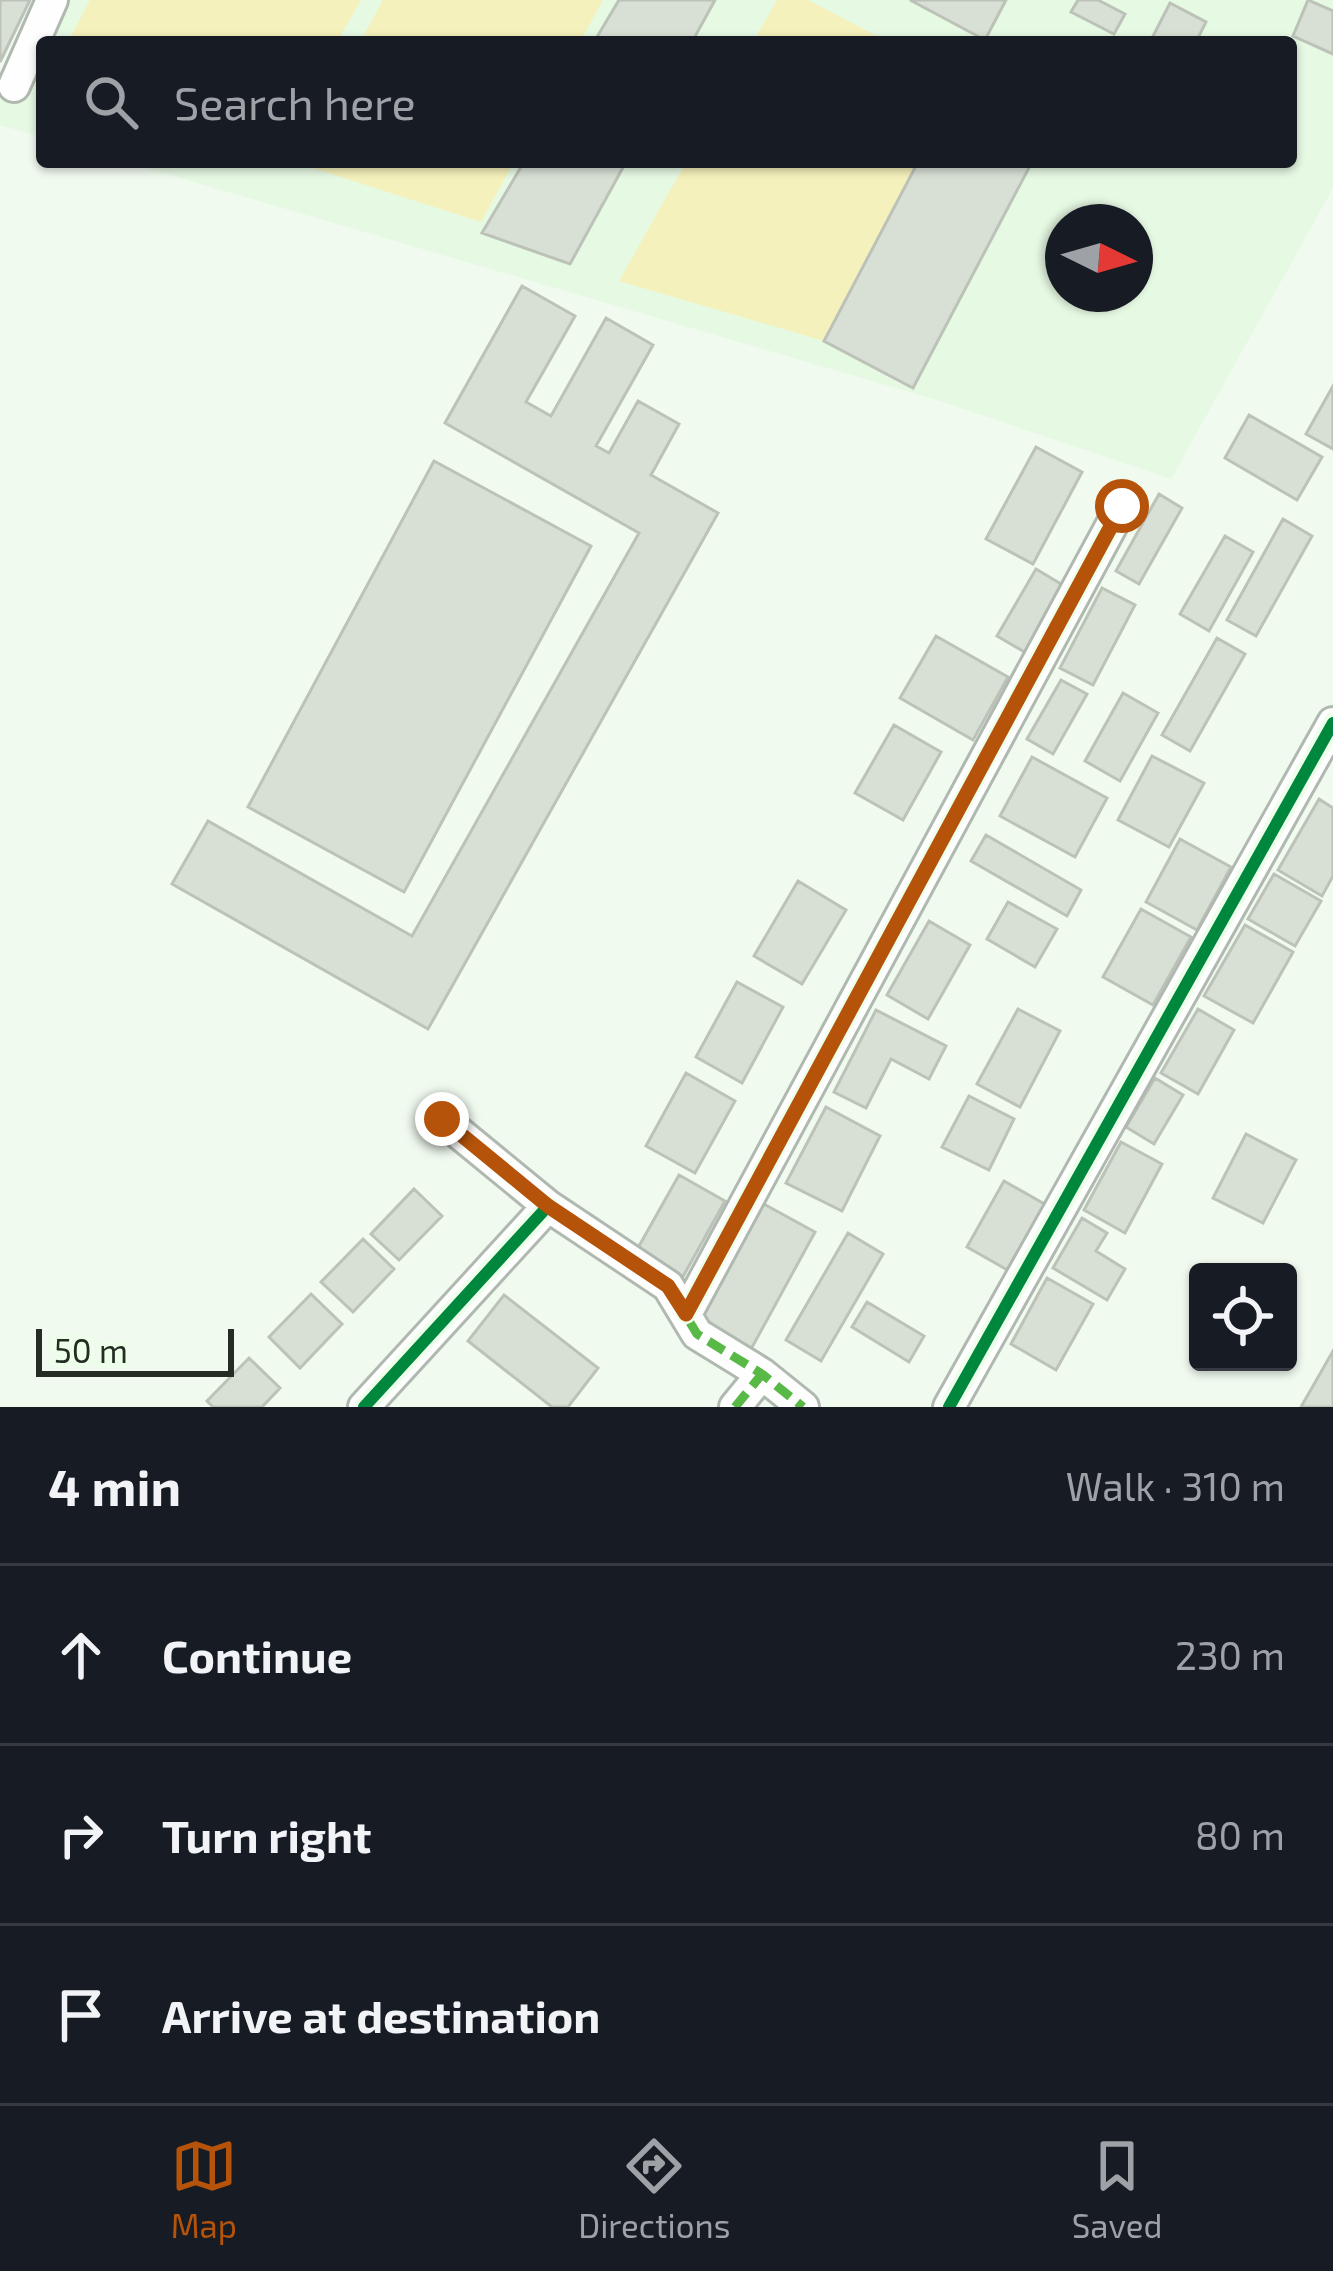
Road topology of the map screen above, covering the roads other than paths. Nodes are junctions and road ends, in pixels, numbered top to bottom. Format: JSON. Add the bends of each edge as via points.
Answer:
{"nodes":[{"id":1,"x":52,"y":0,"type":"edge"},
{"id":2,"x":36,"y":36,"type":"edge"},
{"id":3,"x":36,"y":36,"type":"edge"},
{"id":4,"x":14,"y":86,"type":"dead end"},
{"id":5,"x":1122,"y":506,"type":"dead end"},
{"id":6,"x":1333,"y":724,"type":"edge"},
{"id":7,"x":442,"y":1119,"type":"dead end"},
{"id":8,"x":548,"y":1206,"type":"junction"},
{"id":9,"x":686,"y":1314,"type":"junction"},
{"id":10,"x":762,"y":1373,"type":"junction"},
{"id":11,"x":364,"y":1407,"type":"edge"},
{"id":12,"x":735,"y":1407,"type":"edge"},
{"id":13,"x":803,"y":1407,"type":"edge"},
{"id":14,"x":949,"y":1407,"type":"edge"}],
"edges":[{"from":1,"to":2,"type":"street"},
{"from":3,"to":4,"type":"street"},
{"from":5,"to":9,"type":"street"},
{"from":6,"to":14,"type":"street"},
{"from":7,"to":8,"type":"street"},
{"from":8,"to":9,"type":"street","via":[[668,1286]]},
{"from":8,"to":11,"type":"street"},
{"from":9,"to":10,"type":"street","via":[[697,1334]]},
{"from":10,"to":12,"type":"street"},
{"from":10,"to":13,"type":"street"}]}
